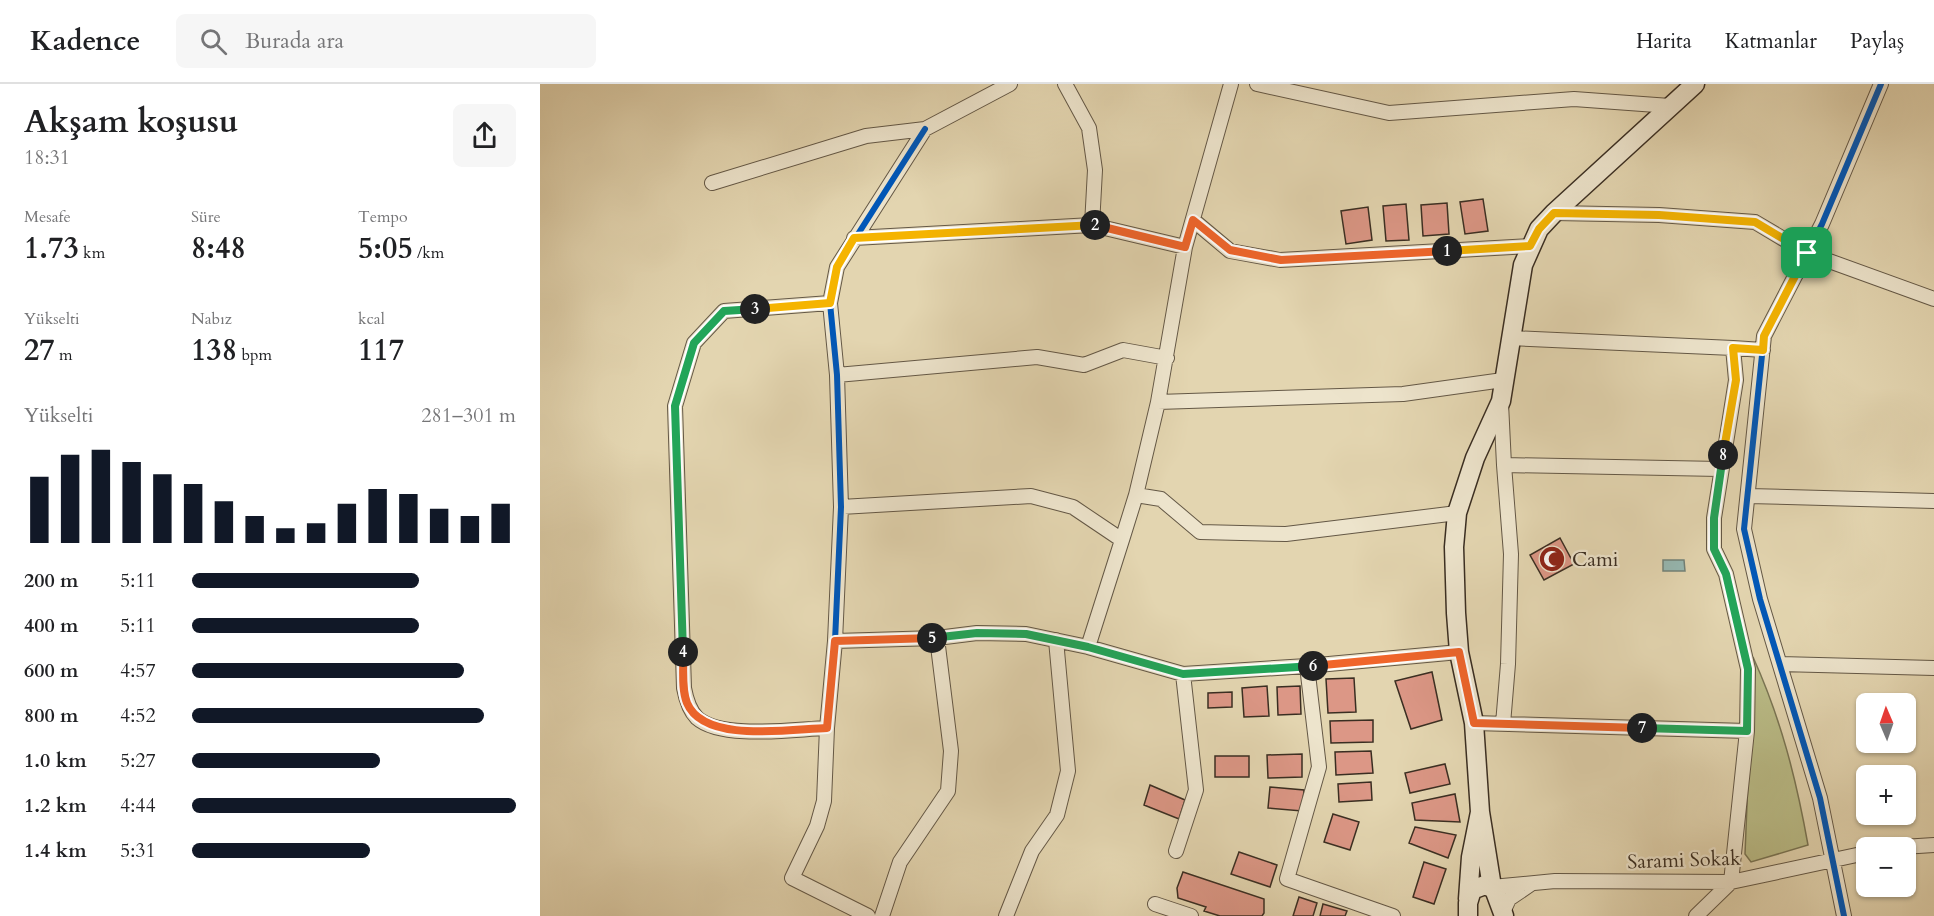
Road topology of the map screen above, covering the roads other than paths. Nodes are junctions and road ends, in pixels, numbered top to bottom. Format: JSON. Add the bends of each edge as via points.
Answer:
{"nodes":[{"id":1,"x":1010,"y":84,"type":"edge"},
{"id":2,"x":1065,"y":84,"type":"edge"},
{"id":3,"x":1231,"y":84,"type":"edge"},
{"id":4,"x":1257,"y":84,"type":"edge"},
{"id":5,"x":1574,"y":84,"type":"edge"},
{"id":6,"x":1695,"y":84,"type":"edge"},
{"id":7,"x":1881,"y":84,"type":"edge"},
{"id":8,"x":1574,"y":99,"type":"junction"},
{"id":9,"x":1670,"y":106,"type":"junction"},
{"id":10,"x":925,"y":129,"type":"junction"},
{"id":11,"x":712,"y":183,"type":"dead end"},
{"id":12,"x":1554,"y":213,"type":"junction"},
{"id":13,"x":1193,"y":220,"type":"junction"},
{"id":14,"x":1092,"y":225,"type":"junction"},
{"id":15,"x":854,"y":238,"type":"junction"},
{"id":16,"x":1530,"y":246,"type":"junction"},
{"id":17,"x":1185,"y":247,"type":"junction"},
{"id":18,"x":1807,"y":253,"type":"junction"},
{"id":19,"x":1934,"y":299,"type":"edge"},
{"id":20,"x":830,"y":303,"type":"junction"},
{"id":21,"x":1510,"y":338,"type":"junction"},
{"id":22,"x":1733,"y":348,"type":"junction"},
{"id":23,"x":1763,"y":350,"type":"junction"},
{"id":24,"x":1167,"y":358,"type":"junction"},
{"id":25,"x":837,"y":375,"type":"junction"},
{"id":26,"x":1503,"y":380,"type":"junction"},
{"id":27,"x":1501,"y":401,"type":"junction"},
{"id":28,"x":1158,"y":402,"type":"junction"},
{"id":29,"x":1504,"y":465,"type":"junction"},
{"id":30,"x":1720,"y":469,"type":"junction"},
{"id":31,"x":1136,"y":495,"type":"junction"},
{"id":32,"x":1748,"y":496,"type":"junction"},
{"id":33,"x":1934,"y":501,"type":"edge"},
{"id":34,"x":841,"y":507,"type":"junction"},
{"id":35,"x":1457,"y":513,"type":"junction"},
{"id":36,"x":1122,"y":540,"type":"junction"},
{"id":37,"x":937,"y":638,"type":"junction"},
{"id":38,"x":1056,"y":640,"type":"junction"},
{"id":39,"x":835,"y":641,"type":"junction"},
{"id":40,"x":1088,"y":647,"type":"junction"},
{"id":41,"x":1459,"y":652,"type":"junction"},
{"id":42,"x":1780,"y":664,"type":"junction"},
{"id":43,"x":1307,"y":666,"type":"junction"},
{"id":44,"x":1934,"y":668,"type":"edge"},
{"id":45,"x":1183,"y":674,"type":"junction"},
{"id":46,"x":1474,"y":723,"type":"junction"},
{"id":47,"x":1503,"y":724,"type":"junction"},
{"id":48,"x":827,"y":728,"type":"junction"},
{"id":49,"x":1747,"y":731,"type":"junction"},
{"id":50,"x":1480,"y":812,"type":"junction"},
{"id":51,"x":1934,"y":845,"type":"edge"},
{"id":52,"x":1916,"y":846,"type":"edge"},
{"id":53,"x":1176,"y":851,"type":"dead end"},
{"id":54,"x":1856,"y":855,"type":"edge"},
{"id":55,"x":1831,"y":861,"type":"junction"},
{"id":56,"x":1536,"y":882,"type":"junction"},
{"id":57,"x":1731,"y":882,"type":"junction"},
{"id":58,"x":1492,"y":887,"type":"junction"},
{"id":59,"x":1155,"y":904,"type":"dead end"},
{"id":60,"x":1468,"y":907,"type":"edge"},
{"id":61,"x":1503,"y":914,"type":"edge"},
{"id":62,"x":868,"y":916,"type":"edge"},
{"id":63,"x":882,"y":916,"type":"edge"},
{"id":64,"x":1006,"y":916,"type":"edge"},
{"id":65,"x":1191,"y":916,"type":"edge"},
{"id":66,"x":1393,"y":916,"type":"edge"},
{"id":67,"x":1696,"y":916,"type":"edge"},
{"id":68,"x":1844,"y":916,"type":"edge"}],
"edges":[{"from":1,"to":10,"type":"street"},
{"from":2,"to":14,"type":"street","via":[[1089,128],[1095,170]]},
{"from":3,"to":13,"type":"street"},
{"from":4,"to":8,"type":"street","via":[[1389,113]]},
{"from":5,"to":8,"type":"street"},
{"from":6,"to":9,"type":"street"},
{"from":7,"to":18,"type":"street"},
{"from":8,"to":9,"type":"street"},
{"from":9,"to":12,"type":"street"},
{"from":10,"to":11,"type":"street","via":[[866,136]]},
{"from":10,"to":15,"type":"street"},
{"from":12,"to":16,"type":"street"},
{"from":12,"to":18,"type":"street","via":[[1755,222]]},
{"from":13,"to":16,"type":"street","via":[[1230,250],[1281,260]]},
{"from":13,"to":17,"type":"street"},
{"from":14,"to":15,"type":"street"},
{"from":14,"to":17,"type":"street"},
{"from":15,"to":20,"type":"street","via":[[837,267]]},
{"from":16,"to":21,"type":"street","via":[[1518,283]]},
{"from":17,"to":24,"type":"street"},
{"from":18,"to":19,"type":"street"},
{"from":18,"to":23,"type":"street","via":[[1764,336]]},
{"from":20,"to":25,"type":"street"},
{"from":20,"to":48,"type":"street","via":[[724,311],[694,343],[675,406],[687,703],[697,718],[717,729]]},
{"from":21,"to":22,"type":"street"},
{"from":21,"to":26,"type":"street"},
{"from":22,"to":23,"type":"street"},
{"from":22,"to":30,"type":"street","via":[[1736,380]]},
{"from":23,"to":32,"type":"street"},
{"from":24,"to":25,"type":"street","via":[[1123,351],[1083,365],[1037,357]]},
{"from":24,"to":28,"type":"street"},
{"from":25,"to":34,"type":"street"},
{"from":26,"to":27,"type":"street"},
{"from":26,"to":28,"type":"street","via":[[1404,394]]},
{"from":27,"to":29,"type":"street"},
{"from":27,"to":35,"type":"street","via":[[1475,458]]},
{"from":28,"to":31,"type":"street"},
{"from":29,"to":30,"type":"street"},
{"from":29,"to":47,"type":"street","via":[[1511,554]]},
{"from":30,"to":49,"type":"street","via":[[1714,549],[1726,574],[1748,669]]},
{"from":31,"to":35,"type":"street","via":[[1161,499],[1200,532],[1286,534]]},
{"from":31,"to":36,"type":"street"},
{"from":32,"to":33,"type":"street"},
{"from":32,"to":42,"type":"street","via":[[1744,529]]},
{"from":34,"to":36,"type":"street","via":[[1030,496],[1073,507]]},
{"from":34,"to":39,"type":"street"},
{"from":35,"to":41,"type":"street","via":[[1454,581]]},
{"from":36,"to":40,"type":"street"},
{"from":37,"to":38,"type":"street","via":[[977,633],[1026,634]]},
{"from":37,"to":39,"type":"street"},
{"from":37,"to":63,"type":"street","via":[[951,751],[948,791],[900,862]]},
{"from":38,"to":40,"type":"street"},
{"from":38,"to":64,"type":"street","via":[[1068,771],[1057,815],[1032,851]]},
{"from":39,"to":48,"type":"street"},
{"from":40,"to":45,"type":"street"},
{"from":41,"to":43,"type":"street"},
{"from":41,"to":46,"type":"street"},
{"from":42,"to":44,"type":"street"},
{"from":42,"to":55,"type":"street","via":[[1820,798]]},
{"from":43,"to":45,"type":"street"},
{"from":43,"to":66,"type":"street","via":[[1319,767],[1287,879]]},
{"from":45,"to":53,"type":"street","via":[[1196,790]]},
{"from":46,"to":47,"type":"street"},
{"from":46,"to":50,"type":"street"},
{"from":47,"to":49,"type":"street"},
{"from":48,"to":62,"type":"street","via":[[824,801],[817,826],[792,878]]},
{"from":49,"to":57,"type":"street"},
{"from":50,"to":58,"type":"street"},
{"from":50,"to":60,"type":"street","via":[[1470,857]]},
{"from":51,"to":52,"type":"street"},
{"from":54,"to":55,"type":"street","name":"Sarami Sokak"},
{"from":55,"to":57,"type":"street","name":"Sarami Sokak"},
{"from":55,"to":68,"type":"street"},
{"from":56,"to":57,"type":"street","name":"Sarami Sokak"},
{"from":56,"to":58,"type":"street","name":"Sarami Sokak"},
{"from":56,"to":61,"type":"street","via":[[1515,894],[1505,904]]},
{"from":57,"to":67,"type":"street"},
{"from":58,"to":60,"type":"street","via":[[1474,887]]},
{"from":58,"to":61,"type":"street"},
{"from":59,"to":65,"type":"street"}]}
